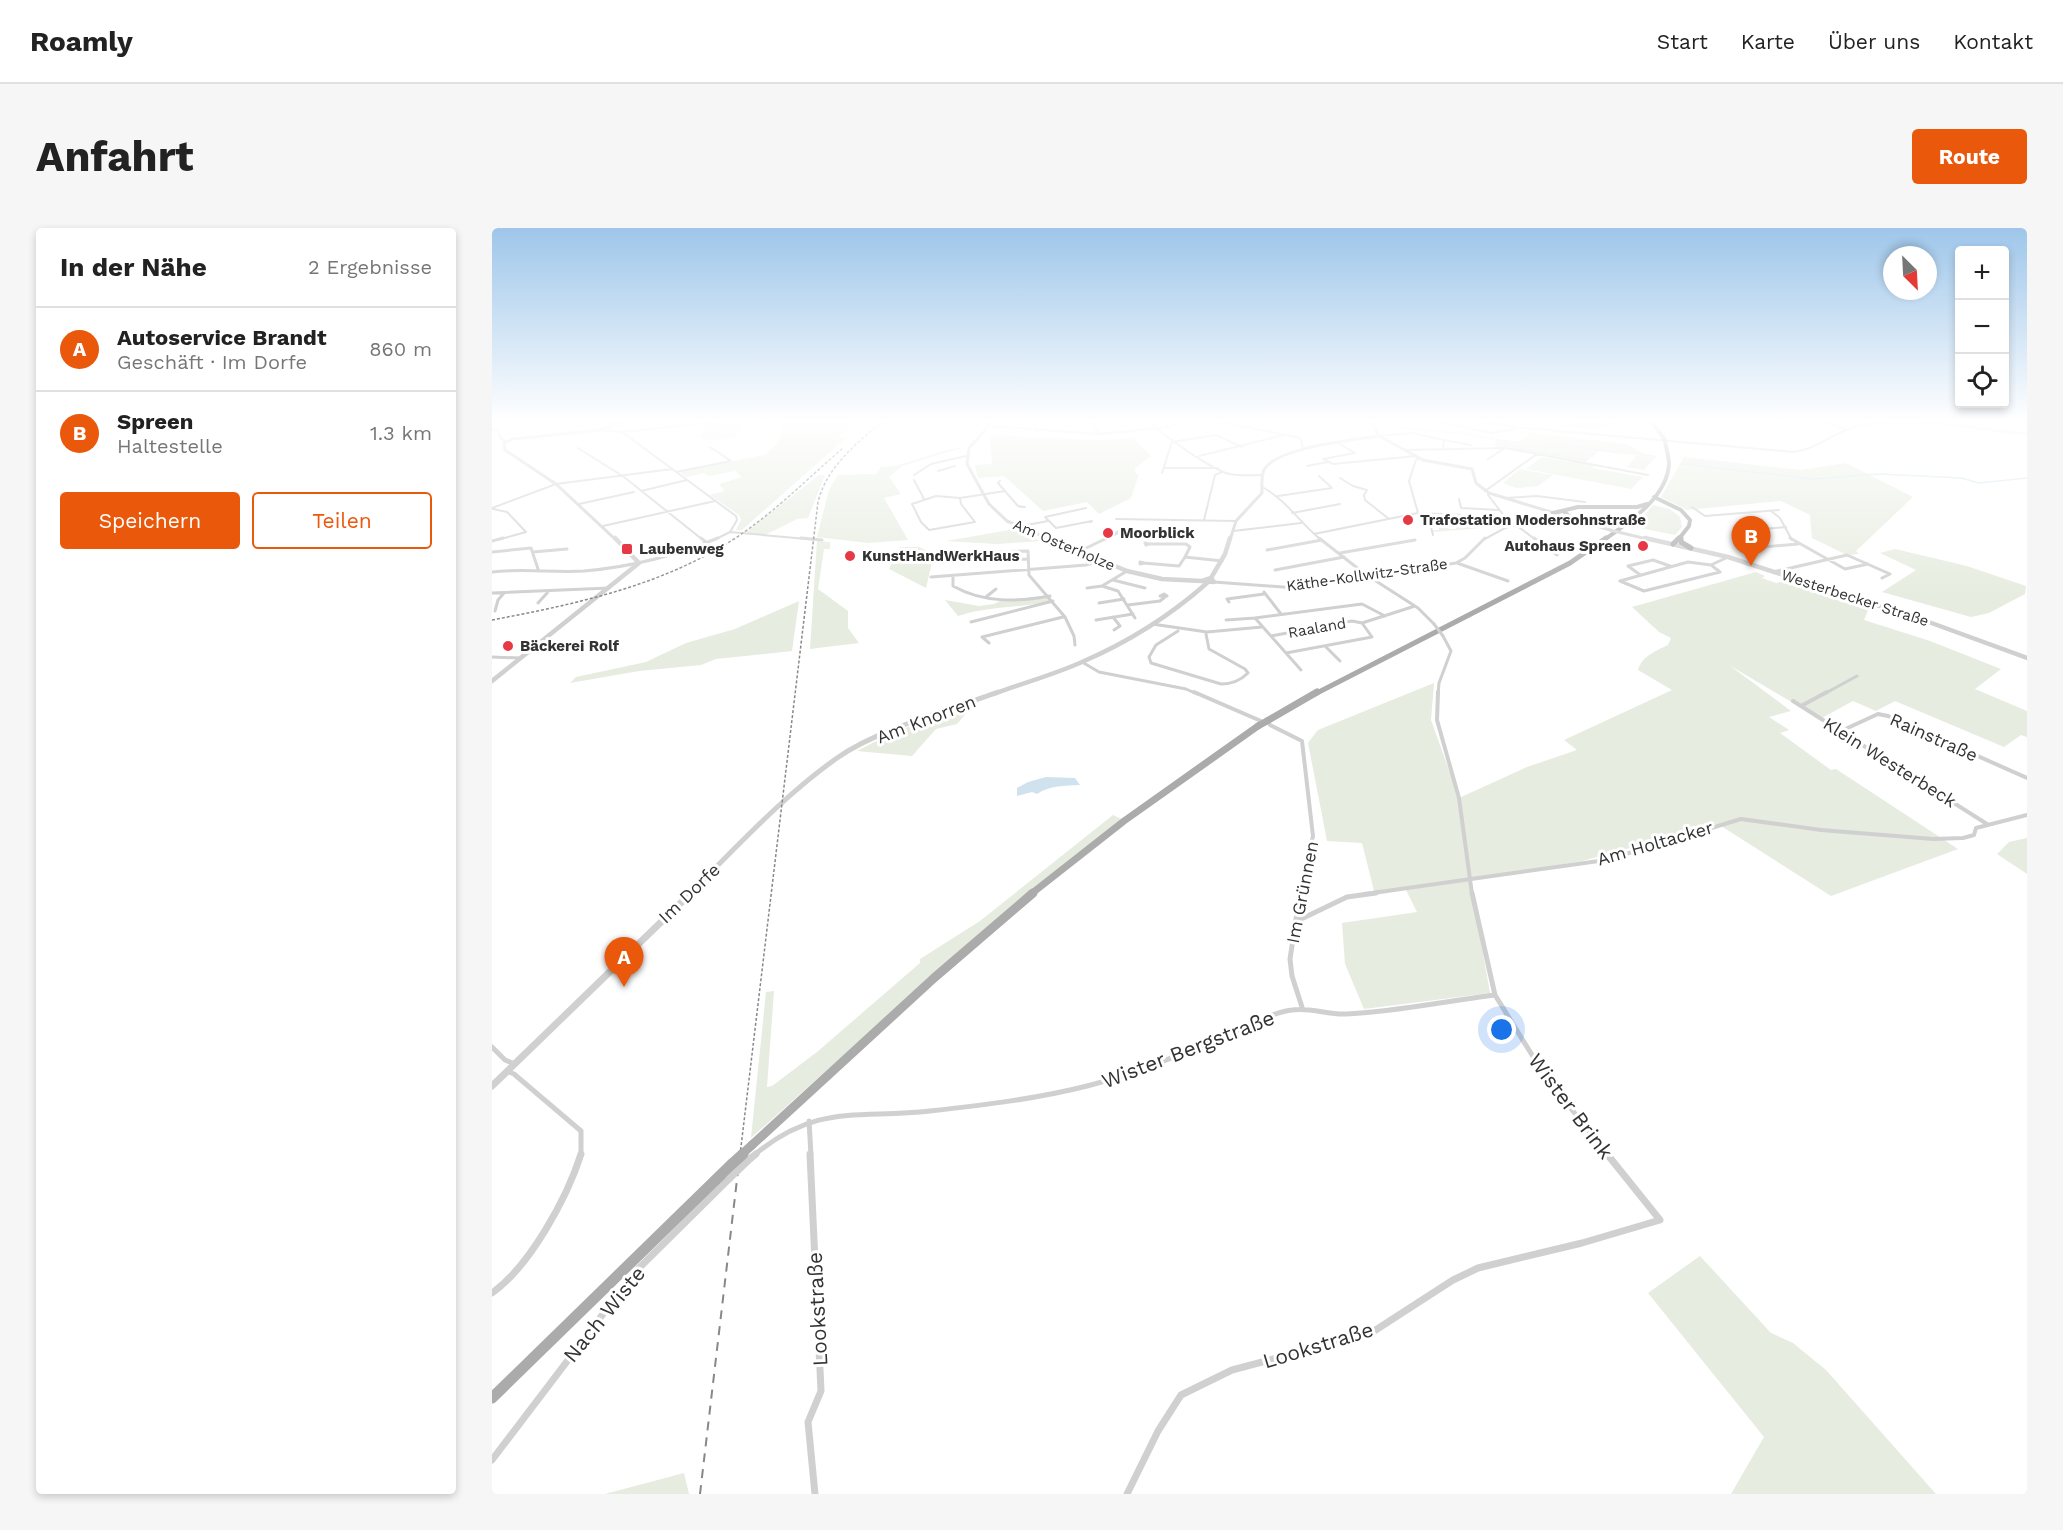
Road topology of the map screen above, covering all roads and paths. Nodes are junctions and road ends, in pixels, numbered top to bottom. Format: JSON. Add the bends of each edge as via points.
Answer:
{"nodes":[{"id":1,"x":549,"y":479,"type":"edge"},
{"id":2,"x":604,"y":479,"type":"edge"},
{"id":3,"x":627,"y":479,"type":"edge"},
{"id":4,"x":974,"y":479,"type":"edge"},
{"id":5,"x":1214,"y":479,"type":"edge"},
{"id":6,"x":1263,"y":479,"type":"edge"},
{"id":7,"x":1322,"y":479,"type":"edge"},
{"id":8,"x":1342,"y":479,"type":"edge"},
{"id":9,"x":1408,"y":479,"type":"edge"},
{"id":10,"x":1475,"y":479,"type":"edge"},
{"id":11,"x":1504,"y":479,"type":"edge"},
{"id":12,"x":1663,"y":479,"type":"edge"},
{"id":13,"x":687,"y":480,"type":"joint"},
{"id":14,"x":914,"y":480,"type":"dead end"},
{"id":15,"x":999,"y":481,"type":"dead end"},
{"id":16,"x":556,"y":484,"type":"junction"},
{"id":17,"x":1264,"y":488,"type":"junction"},
{"id":18,"x":641,"y":491,"type":"junction"},
{"id":19,"x":1005,"y":491,"type":"junction"},
{"id":20,"x":634,"y":492,"type":"dead end"},
{"id":21,"x":1487,"y":492,"type":"junction"},
{"id":22,"x":982,"y":495,"type":"junction"},
{"id":23,"x":1278,"y":496,"type":"junction"},
{"id":24,"x":960,"y":498,"type":"junction"},
{"id":25,"x":1505,"y":498,"type":"junction"},
{"id":26,"x":924,"y":499,"type":"junction"},
{"id":27,"x":1459,"y":499,"type":"dead end"},
{"id":28,"x":1653,"y":499,"type":"junction"},
{"id":29,"x":715,"y":501,"type":"junction"},
{"id":30,"x":1585,"y":502,"type":"dead end"},
{"id":31,"x":579,"y":504,"type":"junction"},
{"id":32,"x":1340,"y":504,"type":"dead end"},
{"id":33,"x":1675,"y":506,"type":"junction"},
{"id":34,"x":1020,"y":507,"type":"dead end"},
{"id":35,"x":1623,"y":507,"type":"junction"},
{"id":36,"x":1647,"y":507,"type":"junction"},
{"id":37,"x":1692,"y":507,"type":"dead end"},
{"id":38,"x":492,"y":508,"type":"edge"},
{"id":39,"x":1086,"y":508,"type":"dead end"},
{"id":40,"x":1054,"y":510,"type":"dead end"},
{"id":41,"x":1499,"y":510,"type":"junction"},
{"id":42,"x":1565,"y":510,"type":"junction"},
{"id":43,"x":1779,"y":510,"type":"dead end"},
{"id":44,"x":1771,"y":511,"type":"junction"},
{"id":45,"x":669,"y":512,"type":"junction"},
{"id":46,"x":1057,"y":513,"type":"junction"},
{"id":47,"x":1292,"y":513,"type":"junction"},
{"id":48,"x":1418,"y":513,"type":"junction"},
{"id":49,"x":1555,"y":513,"type":"junction"},
{"id":50,"x":1428,"y":514,"type":"junction"},
{"id":51,"x":1640,"y":514,"type":"junction"},
{"id":52,"x":1505,"y":517,"type":"junction"},
{"id":53,"x":1572,"y":518,"type":"junction"},
{"id":54,"x":1116,"y":519,"type":"dead end"},
{"id":55,"x":1389,"y":519,"type":"junction"},
{"id":56,"x":1204,"y":520,"type":"junction"},
{"id":57,"x":1236,"y":520,"type":"junction"},
{"id":58,"x":1048,"y":521,"type":"junction"},
{"id":59,"x":1090,"y":522,"type":"dead end"},
{"id":60,"x":1302,"y":523,"type":"junction"},
{"id":61,"x":1517,"y":525,"type":"junction"},
{"id":62,"x":603,"y":526,"type":"junction"},
{"id":63,"x":1016,"y":527,"type":"junction"},
{"id":64,"x":1786,"y":527,"type":"junction"},
{"id":65,"x":1233,"y":531,"type":"junction"},
{"id":66,"x":1741,"y":531,"type":"dead end"},
{"id":67,"x":730,"y":532,"type":"junction"},
{"id":68,"x":1118,"y":533,"type":"dead end"},
{"id":69,"x":1314,"y":534,"type":"junction"},
{"id":70,"x":1433,"y":535,"type":"dead end"},
{"id":71,"x":822,"y":540,"type":"dead end"},
{"id":72,"x":1322,"y":540,"type":"junction"},
{"id":73,"x":1415,"y":540,"type":"dead end"},
{"id":74,"x":492,"y":541,"type":"edge"},
{"id":75,"x":1678,"y":542,"type":"junction"},
{"id":76,"x":707,"y":543,"type":"junction"},
{"id":77,"x":1149,"y":544,"type":"dead end"},
{"id":78,"x":1798,"y":544,"type":"junction"},
{"id":79,"x":1763,"y":547,"type":"dead end"},
{"id":80,"x":1692,"y":548,"type":"joint"},
{"id":81,"x":567,"y":549,"type":"dead end"},
{"id":82,"x":1267,"y":550,"type":"dead end"},
{"id":83,"x":492,"y":552,"type":"edge"},
{"id":84,"x":533,"y":552,"type":"junction"},
{"id":85,"x":1078,"y":552,"type":"junction"},
{"id":86,"x":1340,"y":553,"type":"junction"},
{"id":87,"x":1557,"y":555,"type":"dead end"},
{"id":88,"x":1185,"y":557,"type":"junction"},
{"id":89,"x":1344,"y":557,"type":"junction"},
{"id":90,"x":1728,"y":557,"type":"junction"},
{"id":91,"x":1027,"y":559,"type":"junction"},
{"id":92,"x":1827,"y":559,"type":"junction"},
{"id":93,"x":1100,"y":561,"type":"junction"},
{"id":94,"x":1222,"y":561,"type":"junction"},
{"id":95,"x":639,"y":563,"type":"junction"},
{"id":96,"x":1143,"y":563,"type":"dead end"},
{"id":97,"x":1456,"y":563,"type":"junction"},
{"id":98,"x":1868,"y":564,"type":"junction"},
{"id":99,"x":1711,"y":565,"type":"junction"},
{"id":100,"x":1670,"y":566,"type":"junction"},
{"id":101,"x":538,"y":569,"type":"junction"},
{"id":102,"x":1029,"y":570,"type":"junction"},
{"id":103,"x":1275,"y":570,"type":"dead end"},
{"id":104,"x":492,"y":572,"type":"edge"},
{"id":105,"x":1127,"y":572,"type":"junction"},
{"id":106,"x":1773,"y":572,"type":"junction"},
{"id":107,"x":1640,"y":574,"type":"junction"},
{"id":108,"x":1368,"y":575,"type":"junction"},
{"id":109,"x":953,"y":576,"type":"junction"},
{"id":110,"x":931,"y":578,"type":"dead end"},
{"id":111,"x":1882,"y":578,"type":"dead end"},
{"id":112,"x":1113,"y":580,"type":"junction"},
{"id":113,"x":1213,"y":580,"type":"junction"},
{"id":114,"x":1508,"y":581,"type":"dead end"},
{"id":115,"x":1204,"y":582,"type":"junction"},
{"id":116,"x":1102,"y":586,"type":"junction"},
{"id":117,"x":1264,"y":586,"type":"junction"},
{"id":118,"x":610,"y":588,"type":"junction"},
{"id":119,"x":1088,"y":588,"type":"dead end"},
{"id":120,"x":1145,"y":588,"type":"dead end"},
{"id":121,"x":996,"y":589,"type":"dead end"},
{"id":122,"x":548,"y":592,"type":"junction"},
{"id":123,"x":492,"y":593,"type":"edge"},
{"id":124,"x":505,"y":593,"type":"junction"},
{"id":125,"x":1264,"y":594,"type":"junction"},
{"id":126,"x":1050,"y":596,"type":"junction"},
{"id":127,"x":986,"y":597,"type":"junction"},
{"id":128,"x":1165,"y":597,"type":"dead end"},
{"id":129,"x":1124,"y":599,"type":"junction"},
{"id":130,"x":1053,"y":602,"type":"junction"},
{"id":131,"x":1229,"y":602,"type":"dead end"},
{"id":132,"x":538,"y":603,"type":"dead end"},
{"id":133,"x":1099,"y":603,"type":"dead end"},
{"id":134,"x":1128,"y":605,"type":"junction"},
{"id":135,"x":1415,"y":606,"type":"junction"},
{"id":136,"x":495,"y":611,"type":"dead end"},
{"id":137,"x":1133,"y":614,"type":"junction"},
{"id":138,"x":1281,"y":614,"type":"junction"},
{"id":139,"x":1385,"y":616,"type":"junction"},
{"id":140,"x":1064,"y":617,"type":"junction"},
{"id":141,"x":1113,"y":617,"type":"junction"},
{"id":142,"x":1135,"y":618,"type":"dead end"},
{"id":143,"x":1255,"y":618,"type":"junction"},
{"id":144,"x":1096,"y":620,"type":"dead end"},
{"id":145,"x":1226,"y":620,"type":"dead end"},
{"id":146,"x":971,"y":622,"type":"dead end"},
{"id":147,"x":1362,"y":623,"type":"junction"},
{"id":148,"x":1152,"y":624,"type":"junction"},
{"id":149,"x":1263,"y":627,"type":"junction"},
{"id":150,"x":1114,"y":630,"type":"dead end"},
{"id":151,"x":1178,"y":631,"type":"junction"},
{"id":152,"x":1206,"y":634,"type":"junction"},
{"id":153,"x":1271,"y":636,"type":"junction"},
{"id":154,"x":989,"y":643,"type":"dead end"},
{"id":155,"x":1075,"y":645,"type":"dead end"},
{"id":156,"x":1325,"y":646,"type":"junction"},
{"id":157,"x":1285,"y":653,"type":"junction"},
{"id":158,"x":492,"y":657,"type":"edge"},
{"id":159,"x":520,"y":658,"type":"junction"},
{"id":160,"x":2027,"y":658,"type":"edge"},
{"id":161,"x":1340,"y":661,"type":"dead end"},
{"id":162,"x":1082,"y":662,"type":"junction"},
{"id":163,"x":1301,"y":670,"type":"dead end"},
{"id":164,"x":1857,"y":676,"type":"dead end"},
{"id":165,"x":492,"y":681,"type":"edge"},
{"id":166,"x":1793,"y":701,"type":"dead end"},
{"id":167,"x":1801,"y":706,"type":"junction"},
{"id":168,"x":1264,"y":723,"type":"junction"},
{"id":169,"x":1841,"y":731,"type":"junction"},
{"id":170,"x":2027,"y":778,"type":"edge"},
{"id":171,"x":784,"y":802,"type":"joint"},
{"id":172,"x":2027,"y":815,"type":"edge"},
{"id":173,"x":1987,"y":824,"type":"junction"},
{"id":174,"x":1469,"y":880,"type":"junction"},
{"id":175,"x":1295,"y":922,"type":"junction"},
{"id":176,"x":1495,"y":995,"type":"junction"},
{"id":177,"x":1302,"y":1007,"type":"junction"},
{"id":178,"x":492,"y":1047,"type":"edge"},
{"id":179,"x":515,"y":1064,"type":"junction"},
{"id":180,"x":507,"y":1071,"type":"junction"},
{"id":181,"x":492,"y":1086,"type":"edge"},
{"id":182,"x":809,"y":1121,"type":"junction"},
{"id":183,"x":751,"y":1158,"type":"joint"},
{"id":184,"x":1660,"y":1220,"type":"joint"},
{"id":185,"x":492,"y":1293,"type":"edge"},
{"id":186,"x":492,"y":1398,"type":"edge"},
{"id":187,"x":492,"y":1460,"type":"edge"},
{"id":188,"x":815,"y":1494,"type":"edge"},
{"id":189,"x":1127,"y":1494,"type":"edge"}],
"edges":[{"from":1,"to":16,"type":"street"},
{"from":2,"to":16,"type":"street"},
{"from":3,"to":18,"type":"street"},
{"from":4,"to":22,"type":"street","name":"Am Osterholze"},
{"from":5,"to":56,"type":"street"},
{"from":6,"to":17,"type":"street"},
{"from":7,"to":23,"type":"street","via":[[1332,488]]},
{"from":8,"to":55,"type":"street","via":[[1367,490],[1365,500]]},
{"from":9,"to":48,"type":"street"},
{"from":10,"to":21,"type":"street"},
{"from":11,"to":21,"type":"street"},
{"from":12,"to":28,"type":"main road"},
{"from":13,"to":18,"type":"street"},
{"from":13,"to":29,"type":"street"},
{"from":14,"to":26,"type":"street"},
{"from":15,"to":19,"type":"street"},
{"from":16,"to":31,"type":"street"},
{"from":16,"to":38,"type":"street"},
{"from":17,"to":23,"type":"street"},
{"from":17,"to":57,"type":"street"},
{"from":18,"to":45,"type":"street"},
{"from":19,"to":22,"type":"street"},
{"from":19,"to":34,"type":"street"},
{"from":20,"to":31,"type":"street"},
{"from":21,"to":25,"type":"street"},
{"from":21,"to":41,"type":"street"},
{"from":22,"to":24,"type":"street"},
{"from":22,"to":63,"type":"street","name":"Am Osterholze"},
{"from":23,"to":47,"type":"street"},
{"from":24,"to":26,"type":"street","via":[[954,495]]},
{"from":24,"to":26,"type":"street","via":[[975,522],[929,531],[912,504]]},
{"from":25,"to":30,"type":"street","via":[[1554,497]]},
{"from":25,"to":49,"type":"street"},
{"from":27,"to":41,"type":"street","via":[[1461,508]]},
{"from":28,"to":33,"type":"main road"},
{"from":28,"to":35,"type":"main road","via":[[1640,506]]},
{"from":28,"to":36,"type":"main road"},
{"from":29,"to":45,"type":"street"},
{"from":29,"to":67,"type":"street","via":[[736,516]]},
{"from":31,"to":62,"type":"street"},
{"from":32,"to":47,"type":"street"},
{"from":33,"to":36,"type":"main road"},
{"from":33,"to":75,"type":"main road","via":[[1686,513],[1690,524]]},
{"from":35,"to":42,"type":"main road"},
{"from":35,"to":51,"type":"main road"},
{"from":36,"to":51,"type":"main road"},
{"from":37,"to":44,"type":"street","via":[[1705,516]]},
{"from":38,"to":74,"type":"street","via":[[507,512],[526,531]]},
{"from":39,"to":46,"type":"street"},
{"from":40,"to":46,"type":"street"},
{"from":41,"to":52,"type":"street"},
{"from":42,"to":49,"type":"main road"},
{"from":42,"to":53,"type":"main road"},
{"from":43,"to":44,"type":"street"},
{"from":44,"to":64,"type":"street"},
{"from":45,"to":62,"type":"street"},
{"from":45,"to":76,"type":"street"},
{"from":46,"to":58,"type":"street","via":[[1046,517]]},
{"from":47,"to":60,"type":"street"},
{"from":48,"to":50,"type":"street"},
{"from":48,"to":55,"type":"street"},
{"from":49,"to":53,"type":"street"},
{"from":49,"to":61,"type":"street","name":"Käthe-Kollwitz-Straße"},
{"from":50,"to":52,"type":"street"},
{"from":50,"to":70,"type":"street"},
{"from":51,"to":168,"type":"main road","via":[[1570,563],[1348,675]]},
{"from":52,"to":61,"type":"street"},
{"from":53,"to":75,"type":"street","bridge":true,"via":[[1622,533]]},
{"from":54,"to":56,"type":"street"},
{"from":55,"to":69,"type":"street"},
{"from":56,"to":57,"type":"street"},
{"from":57,"to":65,"type":"street"},
{"from":58,"to":59,"type":"street","via":[[1056,528]]},
{"from":58,"to":63,"type":"street"},
{"from":60,"to":65,"type":"street"},
{"from":60,"to":69,"type":"street"},
{"from":61,"to":87,"type":"street"},
{"from":61,"to":97,"type":"street","name":"Käthe-Kollwitz-Straße","via":[[1488,536]]},
{"from":62,"to":95,"type":"street"},
{"from":63,"to":85,"type":"street","name":"Am Osterholze"},
{"from":64,"to":66,"type":"street"},
{"from":64,"to":78,"type":"street","via":[[1790,538]]},
{"from":65,"to":94,"type":"street"},
{"from":67,"to":71,"type":"street"},
{"from":67,"to":76,"type":"street"},
{"from":68,"to":85,"type":"street"},
{"from":69,"to":72,"type":"street"},
{"from":72,"to":82,"type":"street"},
{"from":72,"to":86,"type":"street"},
{"from":73,"to":86,"type":"street"},
{"from":75,"to":80,"type":"main road"},
{"from":76,"to":95,"type":"street"},
{"from":77,"to":88,"type":"street","via":[[1186,544],[1190,547]]},
{"from":78,"to":79,"type":"street"},
{"from":78,"to":92,"type":"street"},
{"from":80,"to":90,"type":"street","name":"Westerbecker Straße"},
{"from":81,"to":84,"type":"street"},
{"from":83,"to":84,"type":"street","via":[[531,548]]},
{"from":84,"to":101,"type":"street"},
{"from":85,"to":93,"type":"street","name":"Am Osterholze"},
{"from":86,"to":89,"type":"street"},
{"from":88,"to":94,"type":"street"},
{"from":88,"to":96,"type":"street","via":[[1174,567]]},
{"from":89,"to":103,"type":"street"},
{"from":89,"to":108,"type":"street"},
{"from":90,"to":99,"type":"street"},
{"from":90,"to":106,"type":"street","name":"Westerbecker Straße"},
{"from":91,"to":91,"type":"street","via":[[978,561],[935,562],[939,553],[1028,551]]},
{"from":91,"to":102,"type":"street"},
{"from":92,"to":98,"type":"street","via":[[1847,555]]},
{"from":92,"to":98,"type":"street","via":[[1845,568]]},
{"from":92,"to":106,"type":"street"},
{"from":93,"to":102,"type":"street"},
{"from":93,"to":105,"type":"street","name":"Am Osterholze"},
{"from":94,"to":113,"type":"street"},
{"from":95,"to":101,"type":"street","via":[[583,571]]},
{"from":95,"to":118,"type":"street"},
{"from":97,"to":108,"type":"street","name":"Käthe-Kollwitz-Straße"},
{"from":97,"to":114,"type":"street"},
{"from":98,"to":111,"type":"street","via":[[1890,574]]},
{"from":99,"to":100,"type":"street","via":[[1688,562]]},
{"from":99,"to":107,"type":"street","via":[[1719,572],[1644,591],[1620,580]]},
{"from":100,"to":107,"type":"street"},
{"from":100,"to":107,"type":"street","via":[[1653,560],[1629,566]]},
{"from":101,"to":104,"type":"street"},
{"from":102,"to":109,"type":"street"},
{"from":102,"to":126,"type":"street","via":[[1029,575]]},
{"from":105,"to":112,"type":"street"},
{"from":105,"to":115,"type":"street","name":"Am Osterholze"},
{"from":106,"to":160,"type":"street","name":"Westerbecker Straße"},
{"from":108,"to":117,"type":"street","name":"Käthe-Kollwitz-Straße","via":[[1296,588]]},
{"from":108,"to":135,"type":"street"},
{"from":109,"to":110,"type":"street"},
{"from":109,"to":127,"type":"street","via":[[953,586],[959,590]]},
{"from":112,"to":116,"type":"street"},
{"from":112,"to":120,"type":"street"},
{"from":113,"to":115,"type":"street","name":"Am Osterholze"},
{"from":113,"to":117,"type":"street","name":"Käthe-Kollwitz-Straße"},
{"from":115,"to":148,"type":"street","name":"Am Knorren","via":[[1186,602]]},
{"from":116,"to":119,"type":"street"},
{"from":116,"to":129,"type":"street","via":[[1118,591]]},
{"from":117,"to":125,"type":"street"},
{"from":118,"to":122,"type":"street"},
{"from":118,"to":159,"type":"street"},
{"from":121,"to":127,"type":"street"},
{"from":122,"to":124,"type":"street"},
{"from":122,"to":132,"type":"street"},
{"from":123,"to":124,"type":"street"},
{"from":124,"to":136,"type":"street"},
{"from":125,"to":131,"type":"street","via":[[1227,599]]},
{"from":125,"to":138,"type":"street"},
{"from":126,"to":127,"type":"street"},
{"from":126,"to":130,"type":"street"},
{"from":128,"to":134,"type":"street"},
{"from":129,"to":133,"type":"street"},
{"from":129,"to":134,"type":"street"},
{"from":130,"to":140,"type":"street"},
{"from":130,"to":146,"type":"street"},
{"from":134,"to":137,"type":"street"},
{"from":135,"to":139,"type":"street","name":"Raaland"},
{"from":135,"to":174,"type":"street","name":"Wister Brink","bridge":true,"via":[[1434,624],[1451,651],[1439,683],[1437,720],[1459,798]]},
{"from":137,"to":141,"type":"street"},
{"from":137,"to":142,"type":"street"},
{"from":138,"to":139,"type":"street","via":[[1362,604]]},
{"from":138,"to":143,"type":"street"},
{"from":139,"to":147,"type":"street","name":"Raaland"},
{"from":140,"to":154,"type":"street","via":[[982,637]]},
{"from":140,"to":155,"type":"street","via":[[1076,635]]},
{"from":141,"to":144,"type":"street"},
{"from":141,"to":150,"type":"street","via":[[1120,626]]},
{"from":143,"to":145,"type":"street"},
{"from":143,"to":149,"type":"street","name":"Raaland"},
{"from":147,"to":153,"type":"street","name":"Raaland","via":[[1352,621]]},
{"from":147,"to":156,"type":"street","name":"Raaland","via":[[1372,637]]},
{"from":148,"to":151,"type":"street"},
{"from":148,"to":162,"type":"street","name":"Am Knorren"},
{"from":149,"to":152,"type":"street"},
{"from":149,"to":153,"type":"street","name":"Raaland"},
{"from":151,"to":152,"type":"street"},
{"from":151,"to":152,"type":"street","via":[[1156,645],[1149,657],[1151,663],[1221,684],[1244,679],[1248,673],[1245,668],[1209,649]]},
{"from":153,"to":157,"type":"street","name":"Raaland"},
{"from":156,"to":157,"type":"street","name":"Raaland"},
{"from":156,"to":161,"type":"street","name":"Raaland"},
{"from":157,"to":163,"type":"street","name":"Raaland"},
{"from":158,"to":159,"type":"street"},
{"from":159,"to":165,"type":"street"},
{"from":162,"to":168,"type":"street","name":"Im Grünnen","via":[[1099,672],[1186,689]]},
{"from":162,"to":171,"type":"street","name":"Am Knorren","via":[[867,741],[824,766]]},
{"from":164,"to":167,"type":"street"},
{"from":166,"to":167,"type":"street","name":"Klein Westerbeck"},
{"from":167,"to":169,"type":"street","name":"Klein Westerbeck"},
{"from":168,"to":175,"type":"street","name":"Im Grünnen","via":[[1302,741],[1313,836]]},
{"from":168,"to":186,"type":"main road","bridge":true,"via":[[1120,822],[872,1033]]},
{"from":169,"to":170,"type":"street","name":"Rainstraße","via":[[1878,714],[1888,716]]},
{"from":169,"to":173,"type":"street","name":"Klein Westerbeck"},
{"from":171,"to":179,"type":"street","name":"Im Dorfe"},
{"from":172,"to":173,"type":"street","name":"Am Holtacker"},
{"from":173,"to":174,"type":"street","name":"Am Holtacker","via":[[1976,828],[1974,835],[1932,840],[1741,819],[1606,860]]},
{"from":174,"to":175,"type":"street","name":"Am Holtacker","via":[[1347,897]]},
{"from":174,"to":176,"type":"street","name":"Wister Brink"},
{"from":175,"to":177,"type":"street","name":"Im Grünnen","via":[[1291,972]]},
{"from":176,"to":177,"type":"street","via":[[1345,1014]]},
{"from":176,"to":184,"type":"street","name":"Wister Brink","via":[[1545,1076]]},
{"from":177,"to":182,"type":"street","name":"Wister Bergstraße","via":[[1125,1076],[1088,1086],[927,1111],[835,1114]]},
{"from":178,"to":179,"type":"street"},
{"from":179,"to":180,"type":"street","name":"Im Dorfe"},
{"from":180,"to":181,"type":"street","name":"Im Dorfe"},
{"from":180,"to":185,"type":"street","via":[[580,1131],[583,1138],[581,1154],[552,1217],[522,1264]]},
{"from":182,"to":183,"type":"street","name":"Wister Bergstraße","via":[[785,1131]]},
{"from":182,"to":188,"type":"street","name":"Lookstraße","via":[[821,1391],[808,1422]]},
{"from":183,"to":187,"type":"street","name":"Nach Wiste","bridge":true,"via":[[635,1272]]},
{"from":184,"to":189,"type":"street","name":"Lookstraße","via":[[1478,1268],[1371,1333],[1232,1370],[1181,1395]]}]}
